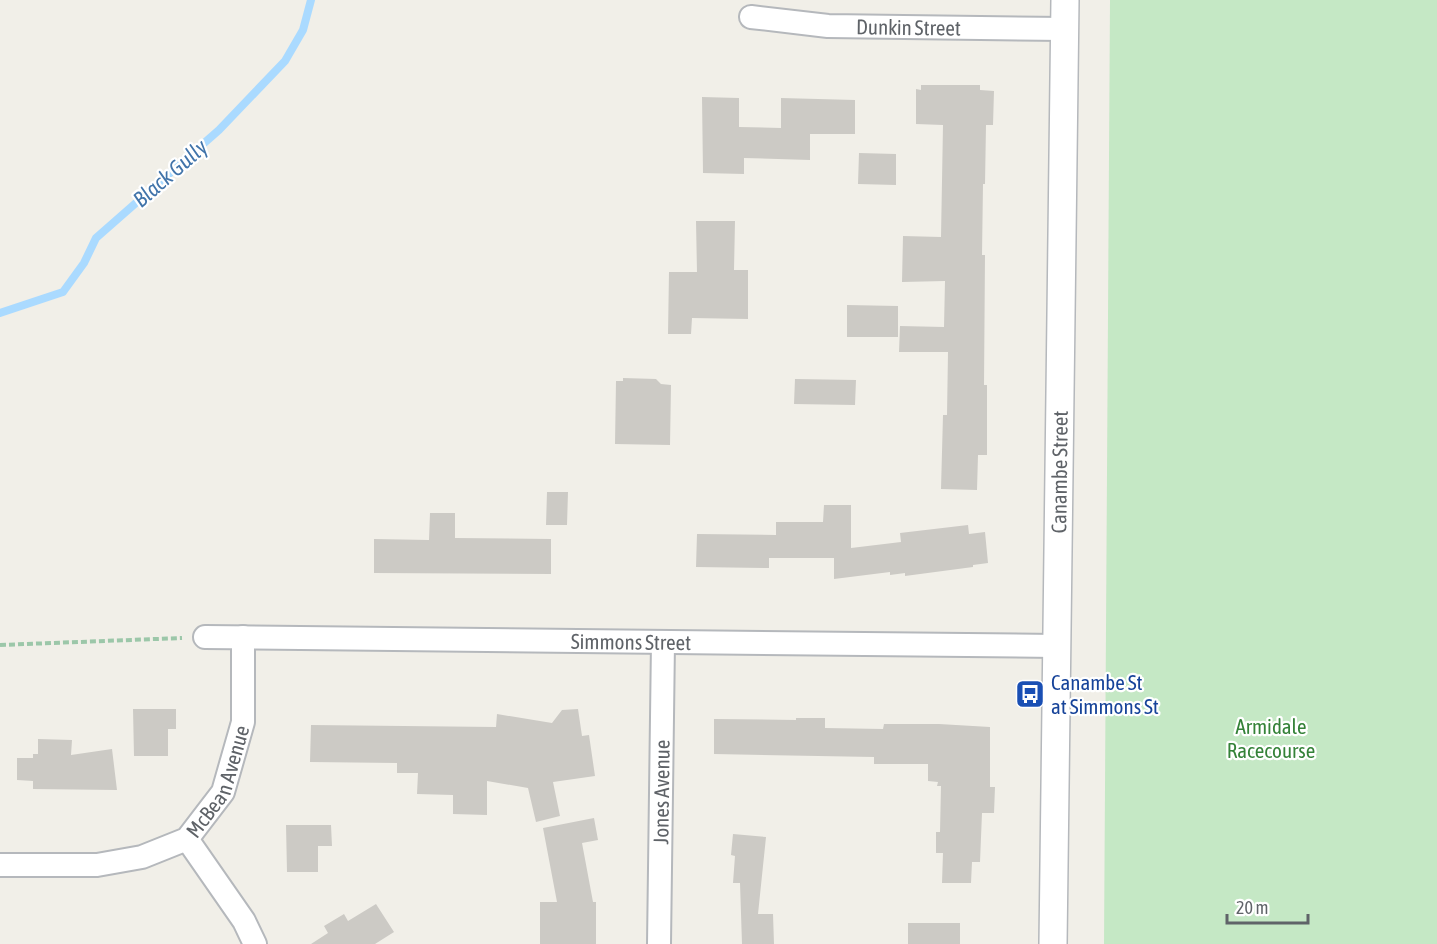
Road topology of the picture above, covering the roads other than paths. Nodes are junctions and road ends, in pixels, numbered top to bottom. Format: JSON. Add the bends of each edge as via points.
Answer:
{"nodes":[{"id":1,"x":1065,"y":0,"type":"edge"},
{"id":2,"x":751,"y":17,"type":"dead end"},
{"id":3,"x":1064,"y":29,"type":"junction"},
{"id":4,"x":205,"y":637,"type":"road end"},
{"id":5,"x":243,"y":638,"type":"junction"},
{"id":6,"x":663,"y":642,"type":"junction"},
{"id":7,"x":1057,"y":646,"type":"junction"},
{"id":8,"x":187,"y":839,"type":"junction"},
{"id":9,"x":0,"y":865,"type":"edge"},
{"id":10,"x":255,"y":944,"type":"edge"},
{"id":11,"x":659,"y":944,"type":"edge"},
{"id":12,"x":1053,"y":944,"type":"edge"}],
"edges":[{"from":1,"to":3,"type":"street","name":"Canambe Street"},
{"from":2,"to":3,"type":"street","name":"Dunkin Street","via":[[828,26]]},
{"from":3,"to":7,"type":"street","name":"Canambe Street"},
{"from":4,"to":5,"type":"street","name":"Simmons Street"},
{"from":5,"to":6,"type":"street","name":"Simmons Street"},
{"from":5,"to":8,"type":"street","name":"McBean Avenue","via":[[243,722],[223,792]]},
{"from":6,"to":7,"type":"street","name":"Simmons Street"},
{"from":6,"to":11,"type":"street","name":"Jones Avenue"},
{"from":7,"to":12,"type":"street","name":"Canambe Street"},
{"from":8,"to":9,"type":"street","name":"McBean Avenue","via":[[142,857],[98,865]]},
{"from":8,"to":10,"type":"street"}]}
